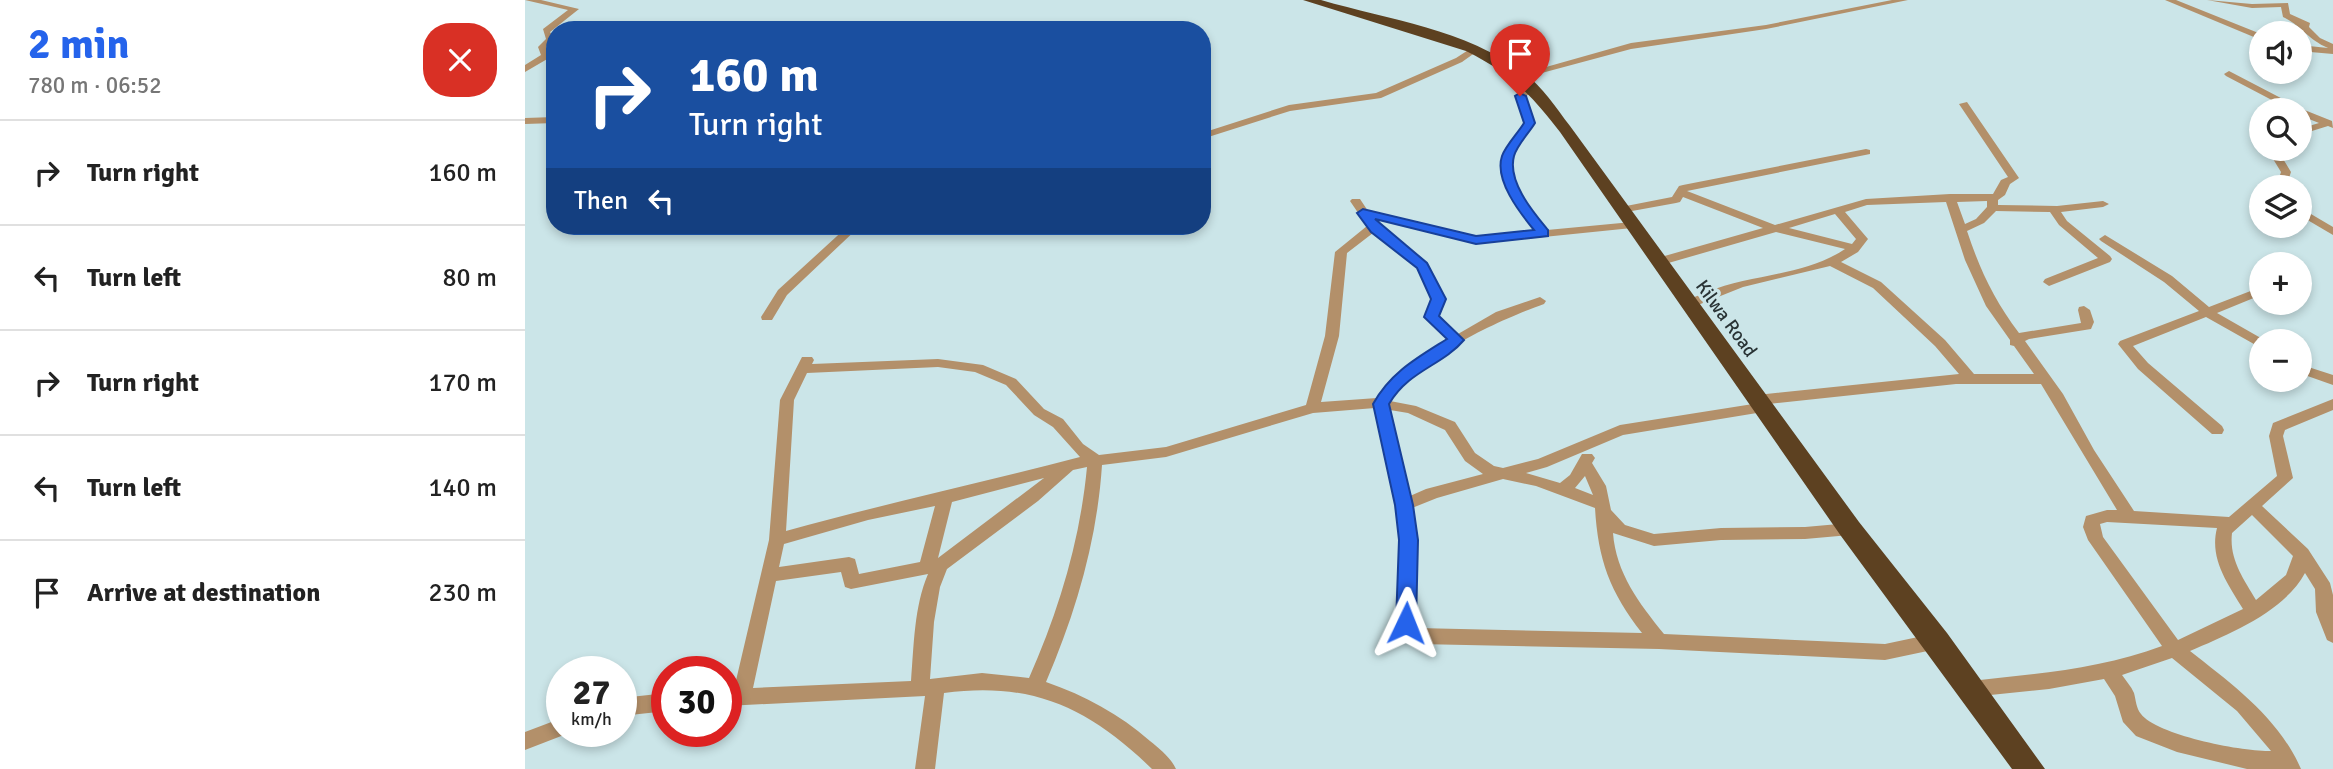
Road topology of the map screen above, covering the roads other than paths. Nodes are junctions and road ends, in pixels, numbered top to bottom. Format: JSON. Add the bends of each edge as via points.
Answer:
{"nodes":[{"id":1,"x":529,"y":0,"type":"edge"},
{"id":2,"x":1309,"y":0,"type":"edge"},
{"id":3,"x":1903,"y":0,"type":"edge"},
{"id":4,"x":2169,"y":0,"type":"edge"},
{"id":5,"x":2211,"y":0,"type":"edge"},
{"id":6,"x":560,"y":21,"type":"edge"},
{"id":7,"x":2249,"y":32,"type":"edge"},
{"id":8,"x":2312,"y":48,"type":"edge"},
{"id":9,"x":2333,"y":49,"type":"edge"},
{"id":10,"x":1473,"y":50,"type":"junction"},
{"id":11,"x":546,"y":56,"type":"edge"},
{"id":12,"x":525,"y":69,"type":"edge"},
{"id":13,"x":2229,"y":74,"type":"dead end"},
{"id":14,"x":1526,"y":83,"type":"junction"},
{"id":15,"x":2274,"y":98,"type":"edge"},
{"id":16,"x":1964,"y":104,"type":"dead end"},
{"id":17,"x":2312,"y":116,"type":"edge"},
{"id":18,"x":546,"y":120,"type":"edge"},
{"id":19,"x":525,"y":121,"type":"edge"},
{"id":20,"x":2331,"y":124,"type":"edge"},
{"id":21,"x":2312,"y":129,"type":"edge"},
{"id":22,"x":1211,"y":133,"type":"edge"},
{"id":23,"x":1866,"y":152,"type":"dead end"},
{"id":24,"x":1682,"y":193,"type":"junction"},
{"id":25,"x":1950,"y":197,"type":"junction"},
{"id":26,"x":1992,"y":203,"type":"junction"},
{"id":27,"x":2103,"y":204,"type":"dead end"},
{"id":28,"x":2057,"y":209,"type":"junction"},
{"id":29,"x":1839,"y":212,"type":"junction"},
{"id":30,"x":1627,"y":217,"type":"junction"},
{"id":31,"x":2312,"y":218,"type":"edge"},
{"id":32,"x":1373,"y":227,"type":"junction"},
{"id":33,"x":1770,"y":227,"type":"junction"},
{"id":34,"x":1962,"y":229,"type":"junction"},
{"id":35,"x":2333,"y":232,"type":"edge"},
{"id":36,"x":1544,"y":233,"type":"junction"},
{"id":37,"x":844,"y":235,"type":"edge"},
{"id":38,"x":2105,"y":239,"type":"dead end"},
{"id":39,"x":1854,"y":248,"type":"junction"},
{"id":40,"x":1831,"y":261,"type":"junction"},
{"id":41,"x":1658,"y":262,"type":"junction"},
{"id":42,"x":2049,"y":282,"type":"dead end"},
{"id":43,"x":2249,"y":294,"type":"edge"},
{"id":44,"x":1540,"y":301,"type":"dead end"},
{"id":45,"x":1689,"y":304,"type":"junction"},
{"id":46,"x":2084,"y":310,"type":"dead end"},
{"id":47,"x":2209,"y":313,"type":"junction"},
{"id":48,"x":767,"y":317,"type":"dead end"},
{"id":49,"x":2249,"y":337,"type":"edge"},
{"id":50,"x":1457,"y":340,"type":"junction"},
{"id":51,"x":2015,"y":342,"type":"junction"},
{"id":52,"x":2312,"y":373,"type":"edge"},
{"id":53,"x":1969,"y":378,"type":"junction"},
{"id":54,"x":2044,"y":379,"type":"junction"},
{"id":55,"x":2333,"y":380,"type":"edge"},
{"id":56,"x":1381,"y":404,"type":"junction"},
{"id":57,"x":1760,"y":404,"type":"junction"},
{"id":58,"x":2333,"y":404,"type":"edge"},
{"id":59,"x":1312,"y":408,"type":"junction"},
{"id":60,"x":2217,"y":430,"type":"dead end"},
{"id":61,"x":1590,"y":443,"type":"junction"},
{"id":62,"x":1094,"y":460,"type":"junction"},
{"id":63,"x":1585,"y":464,"type":"junction"},
{"id":64,"x":1069,"y":466,"type":"junction"},
{"id":65,"x":1498,"y":474,"type":"junction"},
{"id":66,"x":1562,"y":490,"type":"junction"},
{"id":67,"x":945,"y":497,"type":"junction"},
{"id":68,"x":1404,"y":505,"type":"junction"},
{"id":69,"x":2253,"y":507,"type":"junction"},
{"id":70,"x":1603,"y":509,"type":"junction"},
{"id":71,"x":2130,"y":517,"type":"junction"},
{"id":72,"x":2229,"y":523,"type":"junction"},
{"id":73,"x":1850,"y":529,"type":"junction"},
{"id":74,"x":777,"y":540,"type":"junction"},
{"id":75,"x":2302,"y":554,"type":"junction"},
{"id":76,"x":933,"y":565,"type":"junction"},
{"id":77,"x":770,"y":575,"type":"junction"},
{"id":78,"x":2253,"y":610,"type":"junction"},
{"id":79,"x":2333,"y":635,"type":"edge"},
{"id":80,"x":1659,"y":640,"type":"junction"},
{"id":81,"x":1937,"y":641,"type":"junction"},
{"id":82,"x":2175,"y":650,"type":"junction"},
{"id":83,"x":742,"y":670,"type":"edge"},
{"id":84,"x":2108,"y":670,"type":"junction"},
{"id":85,"x":1035,"y":687,"type":"junction"},
{"id":86,"x":927,"y":689,"type":"junction"},
{"id":87,"x":1971,"y":689,"type":"junction"},
{"id":88,"x":742,"y":697,"type":"edge"},
{"id":89,"x":546,"y":733,"type":"edge"},
{"id":90,"x":525,"y":741,"type":"edge"},
{"id":91,"x":2289,"y":764,"type":"edge"},
{"id":92,"x":925,"y":769,"type":"edge"},
{"id":93,"x":1166,"y":769,"type":"edge"},
{"id":94,"x":2030,"y":769,"type":"edge"}],
"edges":[{"from":1,"to":6,"type":"street","via":[[575,10]]},
{"from":2,"to":10,"type":"highway","name":"Kilwa Road"},
{"from":3,"to":14,"type":"street","via":[[1766,27],[1632,46]]},
{"from":4,"to":7,"type":"street"},
{"from":5,"to":9,"type":"street","via":[[2285,5],[2286,15],[2307,24],[2303,26],[2309,33]]},
{"from":8,"to":9,"type":"street"},
{"from":10,"to":14,"type":"highway","name":"Kilwa Road"},
{"from":10,"to":22,"type":"street","via":[[1378,96],[1295,107]]},
{"from":11,"to":12,"type":"street"},
{"from":13,"to":15,"type":"street"},
{"from":14,"to":30,"type":"highway","name":"Kilwa Road","via":[[1566,129]]},
{"from":14,"to":36,"type":"street","via":[[1521,95],[1529,125],[1507,160],[1517,202]]},
{"from":16,"to":26,"type":"street","via":[[2014,178],[2004,182]]},
{"from":17,"to":20,"type":"street"},
{"from":18,"to":19,"type":"street"},
{"from":20,"to":21,"type":"street"},
{"from":23,"to":24,"type":"street","via":[[1802,161],[1683,188]]},
{"from":24,"to":30,"type":"street"},
{"from":24,"to":33,"type":"street"},
{"from":25,"to":26,"type":"street"},
{"from":25,"to":29,"type":"street","via":[[1873,201]]},
{"from":25,"to":34,"type":"street"},
{"from":26,"to":28,"type":"street"},
{"from":26,"to":34,"type":"street","via":[[1980,221]]},
{"from":27,"to":28,"type":"street"},
{"from":28,"to":42,"type":"street","via":[[2063,223],[2106,259]]},
{"from":29,"to":33,"type":"street"},
{"from":29,"to":39,"type":"street","via":[[1862,239]]},
{"from":30,"to":36,"type":"street"},
{"from":30,"to":41,"type":"highway","name":"Kilwa Road"},
{"from":31,"to":35,"type":"street"},
{"from":32,"to":36,"type":"street","via":[[1360,207],[1468,239]]},
{"from":32,"to":50,"type":"street","via":[[1422,265],[1439,299],[1432,317]]},
{"from":32,"to":59,"type":"street","via":[[1341,252],[1332,336]]},
{"from":33,"to":39,"type":"street"},
{"from":33,"to":41,"type":"street"},
{"from":34,"to":51,"type":"street","via":[[1992,306]]},
{"from":37,"to":48,"type":"street","via":[[782,293]]},
{"from":38,"to":47,"type":"street","via":[[2168,279]]},
{"from":39,"to":40,"type":"street"},
{"from":40,"to":45,"type":"street","via":[[1744,283]]},
{"from":40,"to":53,"type":"street","via":[[1877,285],[1932,335]]},
{"from":41,"to":45,"type":"highway","name":"Kilwa Road"},
{"from":43,"to":47,"type":"street"},
{"from":44,"to":50,"type":"street","via":[[1501,315]]},
{"from":45,"to":57,"type":"highway","name":"Kilwa Road"},
{"from":46,"to":51,"type":"street","via":[[2086,326],[2025,335]]},
{"from":47,"to":49,"type":"street"},
{"from":47,"to":60,"type":"street","via":[[2125,344],[2143,366]]},
{"from":50,"to":56,"type":"street","via":[[1405,374]]},
{"from":51,"to":54,"type":"street"},
{"from":52,"to":55,"type":"street"},
{"from":53,"to":54,"type":"street"},
{"from":53,"to":57,"type":"street"},
{"from":54,"to":71,"type":"street"},
{"from":56,"to":59,"type":"street"},
{"from":56,"to":65,"type":"street","via":[[1411,409],[1450,426],[1470,457]]},
{"from":56,"to":68,"type":"street"},
{"from":57,"to":61,"type":"street","via":[[1620,430]]},
{"from":57,"to":73,"type":"highway","name":"Kilwa Road"},
{"from":58,"to":69,"type":"street","via":[[2278,427],[2285,478]]},
{"from":59,"to":62,"type":"street","via":[[1166,452]]},
{"from":61,"to":63,"type":"street"},
{"from":61,"to":65,"type":"street","via":[[1530,468]]},
{"from":62,"to":64,"type":"street"},
{"from":62,"to":74,"type":"street","via":[[1011,382],[978,368],[938,363],[805,364],[787,400]]},
{"from":62,"to":85,"type":"street","via":[[1089,525],[1074,586]]},
{"from":63,"to":66,"type":"street"},
{"from":63,"to":70,"type":"street","via":[[1600,483]]},
{"from":64,"to":67,"type":"street"},
{"from":64,"to":76,"type":"street"},
{"from":65,"to":66,"type":"street","via":[[1529,478]]},
{"from":65,"to":68,"type":"street"},
{"from":66,"to":70,"type":"street"},
{"from":67,"to":74,"type":"street"},
{"from":67,"to":76,"type":"street"},
{"from":68,"to":80,"type":"street","via":[[1408,633]]},
{"from":69,"to":72,"type":"street"},
{"from":69,"to":75,"type":"street"},
{"from":70,"to":73,"type":"street","via":[[1619,529],[1654,540]]},
{"from":70,"to":80,"type":"street","via":[[1608,554],[1622,592]]},
{"from":71,"to":72,"type":"street"},
{"from":71,"to":82,"type":"street","via":[[2097,517],[2091,527]]},
{"from":72,"to":78,"type":"street","via":[[2223,538],[2224,556]]},
{"from":73,"to":81,"type":"highway","name":"Kilwa Road"},
{"from":74,"to":77,"type":"street"},
{"from":75,"to":78,"type":"street","via":[[2297,572],[2275,597]]},
{"from":75,"to":79,"type":"street","via":[[2324,588],[2325,612]]},
{"from":76,"to":77,"type":"street","via":[[851,582],[849,564]]},
{"from":76,"to":86,"type":"street","via":[[925,622]]},
{"from":77,"to":83,"type":"street"},
{"from":78,"to":82,"type":"street"},
{"from":80,"to":81,"type":"street","via":[[1885,652]]},
{"from":81,"to":87,"type":"highway","name":"Kilwa Road"},
{"from":82,"to":84,"type":"street"},
{"from":82,"to":91,"type":"street","via":[[2263,724]]},
{"from":84,"to":87,"type":"street"},
{"from":84,"to":91,"type":"street","via":[[2124,693],[2130,716],[2143,730],[2253,761]]},
{"from":85,"to":86,"type":"street","via":[[992,681]]},
{"from":85,"to":93,"type":"street","via":[[1095,710]]},
{"from":86,"to":88,"type":"street"},
{"from":86,"to":92,"type":"street"},
{"from":87,"to":94,"type":"highway","name":"Kilwa Road"},
{"from":89,"to":90,"type":"street"}]}
